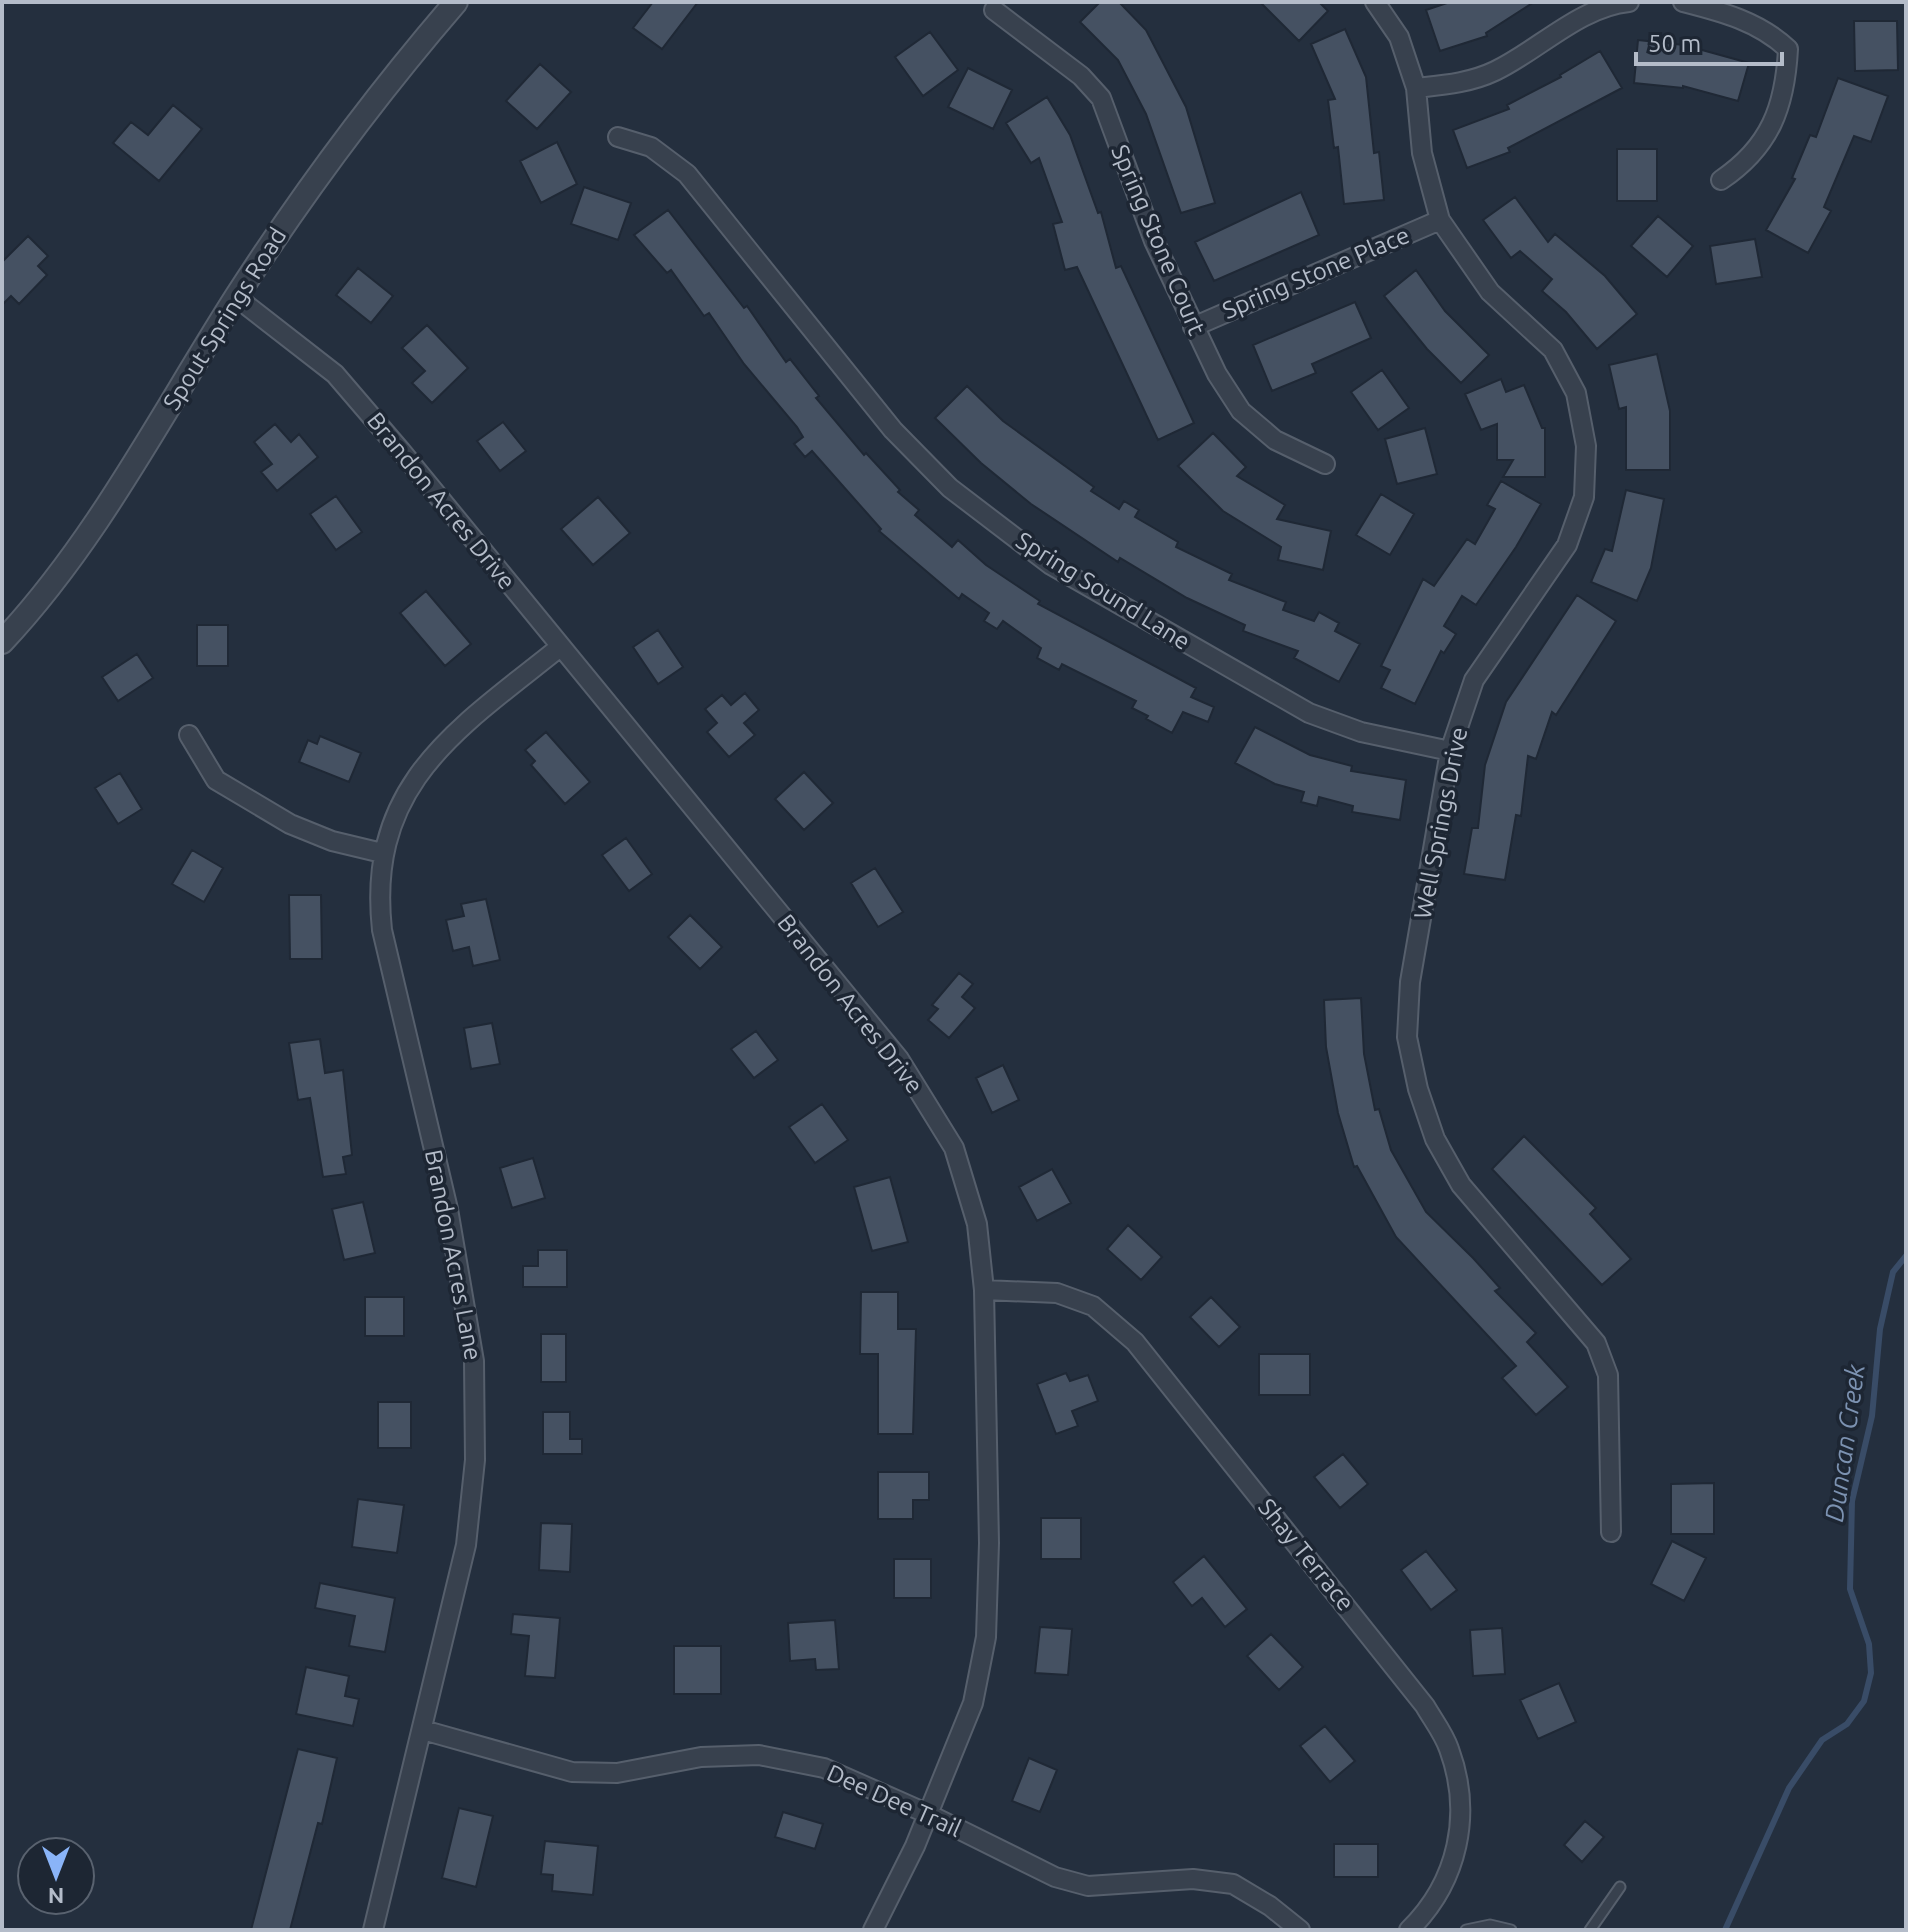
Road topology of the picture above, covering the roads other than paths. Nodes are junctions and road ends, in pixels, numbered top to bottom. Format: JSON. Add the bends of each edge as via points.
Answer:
{"nodes":[{"id":1,"x":456,"y":2,"type":"edge"},
{"id":2,"x":1375,"y":2,"type":"edge"},
{"id":3,"x":1629,"y":2,"type":"edge"},
{"id":4,"x":1683,"y":2,"type":"edge"},
{"id":5,"x":994,"y":10,"type":"dead end"},
{"id":6,"x":1416,"y":88,"type":"junction"},
{"id":7,"x":618,"y":137,"type":"dead end"},
{"id":8,"x":1721,"y":180,"type":"dead end"},
{"id":9,"x":1440,"y":220,"type":"junction"},
{"id":10,"x":236,"y":297,"type":"junction"},
{"id":11,"x":1193,"y":327,"type":"junction"},
{"id":12,"x":1325,"y":464,"type":"dead end"},
{"id":13,"x":2,"y":642,"type":"edge"},
{"id":14,"x":560,"y":647,"type":"junction"},
{"id":15,"x":189,"y":735,"type":"dead end"},
{"id":16,"x":1450,"y":751,"type":"junction"},
{"id":17,"x":382,"y":853,"type":"junction"},
{"id":18,"x":984,"y":1290,"type":"junction"},
{"id":19,"x":1611,"y":1532,"type":"dead end"},
{"id":20,"x":423,"y":1730,"type":"junction"},
{"id":21,"x":928,"y":1814,"type":"junction"},
{"id":22,"x":1620,"y":1887,"type":"dead end"},
{"id":23,"x":373,"y":1930,"type":"edge"},
{"id":24,"x":873,"y":1930,"type":"edge"},
{"id":25,"x":1300,"y":1930,"type":"edge"},
{"id":26,"x":1409,"y":1930,"type":"edge"},
{"id":27,"x":1466,"y":1930,"type":"edge"},
{"id":28,"x":1511,"y":1930,"type":"edge"},
{"id":29,"x":1590,"y":1930,"type":"edge"}],
"edges":[{"from":1,"to":10,"type":"street","name":"Spout Springs Road","via":[[331,155]]},
{"from":2,"to":6,"type":"street","name":"Well Springs Drive","via":[[1399,37]]},
{"from":3,"to":6,"type":"street","via":[[1584,16],[1495,71],[1460,83]]},
{"from":4,"to":8,"type":"street","via":[[1770,32],[1788,49],[1786,84],[1766,139]]},
{"from":5,"to":11,"type":"street","name":"Spring Stone Court","via":[[1081,76],[1101,98],[1154,241]]},
{"from":6,"to":9,"type":"street","name":"Well Springs Drive","via":[[1422,153]]},
{"from":7,"to":16,"type":"street","name":"Spring Sound Lane","via":[[651,147],[687,174],[893,430],[950,488],[1051,565],[1309,713],[1361,732]]},
{"from":9,"to":11,"type":"street","name":"Spring Stone Place"},
{"from":9,"to":16,"type":"street","name":"Well Springs Drive","via":[[1490,292],[1553,350],[1576,393],[1586,446],[1584,497],[1567,545],[1474,680]]},
{"from":10,"to":13,"type":"street","name":"Spout Springs Road","via":[[141,453],[63,566]]},
{"from":10,"to":14,"type":"street","name":"Brandon Acres Drive","via":[[335,374]]},
{"from":11,"to":12,"type":"street","name":"Spring Stone Court","via":[[1241,411],[1275,440]]},
{"from":14,"to":17,"type":"street","name":"Brandon Acres Lane","via":[[453,733],[396,810]]},
{"from":14,"to":18,"type":"street","name":"Brandon Acres Drive","via":[[899,1059],[954,1148],[977,1224]]},
{"from":15,"to":17,"type":"street","via":[[216,780],[290,824]]},
{"from":16,"to":19,"type":"street","name":"Well Springs Drive","via":[[1410,982],[1410,1050],[1435,1139],[1461,1185],[1596,1343],[1608,1375]]},
{"from":17,"to":20,"type":"street","name":"Brandon Acres Lane","via":[[382,930],[448,1209],[474,1361],[475,1460],[466,1545]]},
{"from":18,"to":21,"type":"street","name":"Brandon Acres Drive","via":[[986,1637],[973,1703]]},
{"from":18,"to":26,"type":"street","name":"Shay Terrace","via":[[1057,1293],[1093,1306],[1135,1342],[1425,1706],[1449,1748],[1461,1794],[1460,1835],[1447,1880]]},
{"from":20,"to":21,"type":"street","name":"Dee Dee Trail","via":[[572,1772],[617,1773],[701,1757],[759,1755],[824,1768]]},
{"from":20,"to":23,"type":"street","name":"Brandon Acres Lane"},
{"from":21,"to":24,"type":"street","name":"Brandon Acres Drive"},
{"from":21,"to":25,"type":"street","name":"Dee Dee Trail","via":[[1055,1877],[1088,1886],[1193,1879],[1233,1884]]},
{"from":22,"to":29,"type":"lane"},
{"from":27,"to":28,"type":"lane","via":[[1490,1925]]}]}
